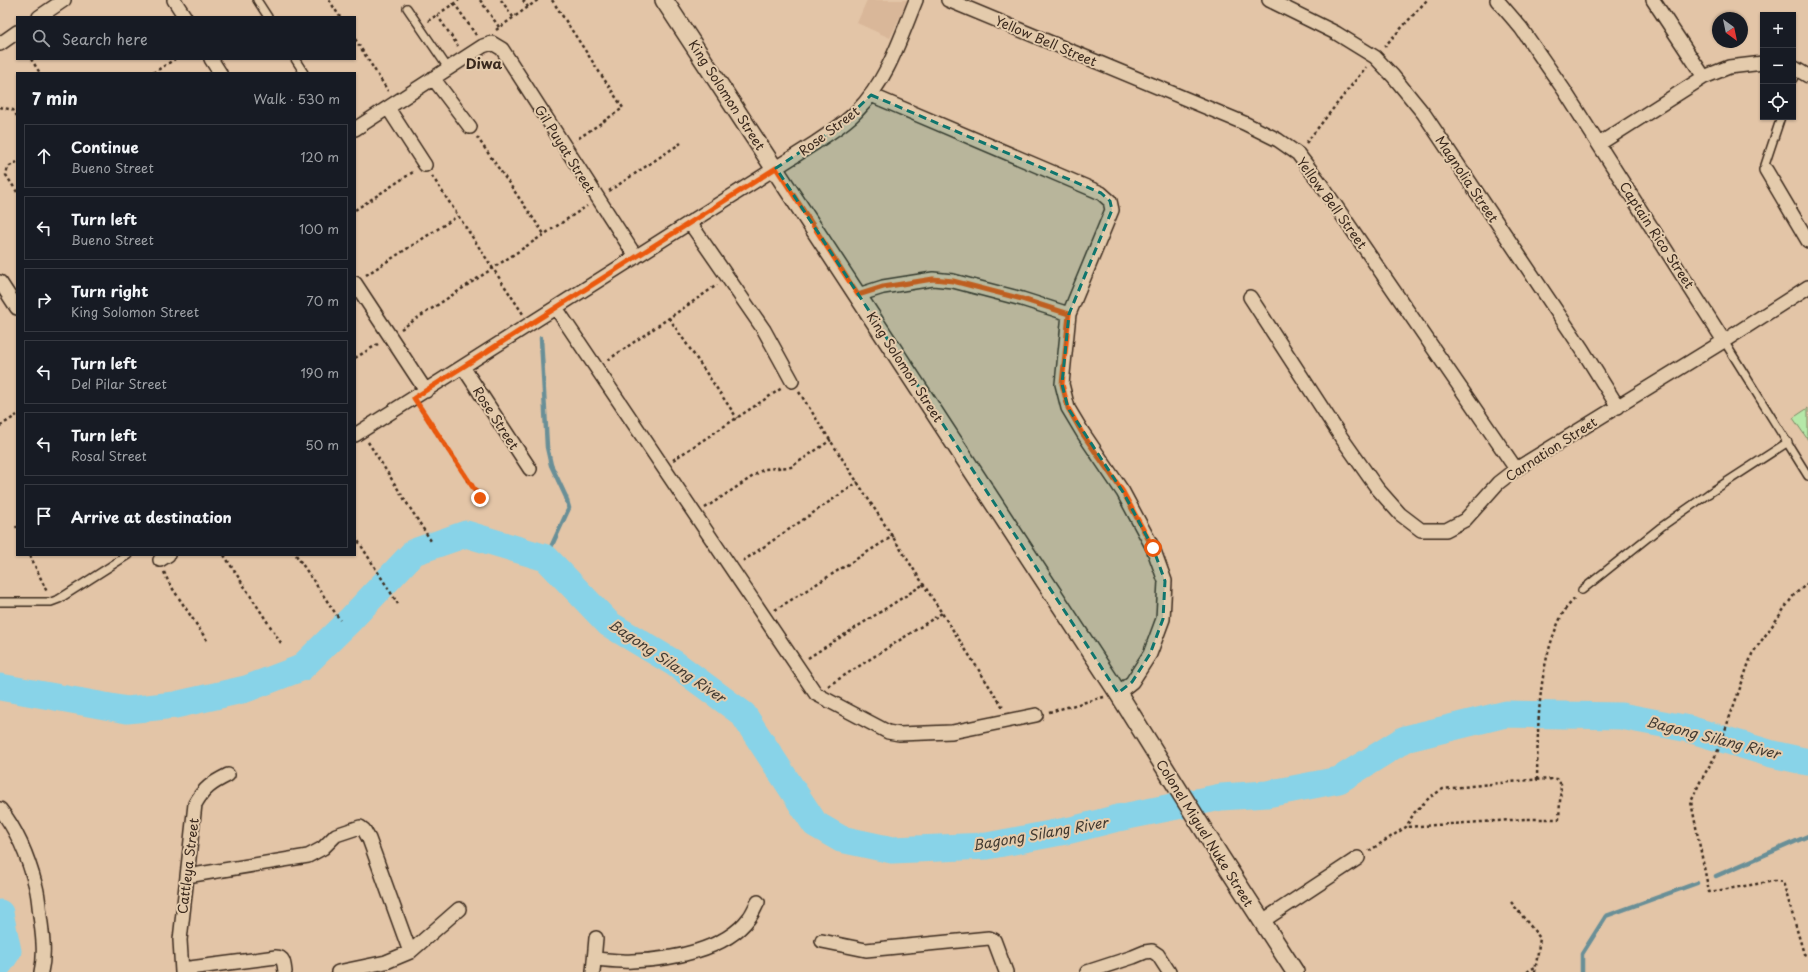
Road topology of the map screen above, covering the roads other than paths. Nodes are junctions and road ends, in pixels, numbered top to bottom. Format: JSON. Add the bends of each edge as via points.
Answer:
{"nodes":[{"id":1,"x":64,"y":0,"type":"edge"},
{"id":2,"x":174,"y":0,"type":"edge"},
{"id":3,"x":257,"y":0,"type":"edge"},
{"id":4,"x":664,"y":0,"type":"edge"},
{"id":5,"x":916,"y":0,"type":"edge"},
{"id":6,"x":948,"y":0,"type":"edge"},
{"id":7,"x":1269,"y":0,"type":"edge"},
{"id":8,"x":1497,"y":0,"type":"edge"},
{"id":9,"x":1653,"y":0,"type":"edge"},
{"id":10,"x":407,"y":8,"type":"dead end"},
{"id":11,"x":41,"y":16,"type":"edge"},
{"id":12,"x":184,"y":16,"type":"edge"},
{"id":13,"x":267,"y":16,"type":"edge"},
{"id":14,"x":16,"y":32,"type":"edge"},
{"id":15,"x":1,"y":40,"type":"edge"},
{"id":16,"x":212,"y":60,"type":"edge"},
{"id":17,"x":296,"y":60,"type":"edge"},
{"id":18,"x":1760,"y":63,"type":"edge"},
{"id":19,"x":448,"y":68,"type":"junction"},
{"id":20,"x":219,"y":72,"type":"edge"},
{"id":21,"x":303,"y":72,"type":"edge"},
{"id":22,"x":1796,"y":72,"type":"edge"},
{"id":23,"x":1808,"y":76,"type":"edge"},
{"id":24,"x":1704,"y":77,"type":"junction"},
{"id":25,"x":433,"y":78,"type":"junction"},
{"id":26,"x":871,"y":96,"type":"junction"},
{"id":27,"x":392,"y":105,"type":"junction"},
{"id":28,"x":1780,"y":120,"type":"edge"},
{"id":29,"x":470,"y":127,"type":"road end"},
{"id":30,"x":356,"y":128,"type":"edge"},
{"id":31,"x":1599,"y":144,"type":"junction"},
{"id":32,"x":425,"y":165,"type":"road end"},
{"id":33,"x":776,"y":168,"type":"junction"},
{"id":34,"x":1766,"y":170,"type":"joint"},
{"id":35,"x":690,"y":223,"type":"junction"},
{"id":36,"x":1808,"y":241,"type":"edge"},
{"id":37,"x":636,"y":257,"type":"junction"},
{"id":38,"x":358,"y":280,"type":"edge"},
{"id":39,"x":0,"y":282,"type":"edge"},
{"id":40,"x":1808,"y":286,"type":"edge"},
{"id":41,"x":858,"y":295,"type":"junction"},
{"id":42,"x":1250,"y":298,"type":"dead end"},
{"id":43,"x":16,"y":306,"type":"edge"},
{"id":44,"x":556,"y":308,"type":"junction"},
{"id":45,"x":1069,"y":314,"type":"junction"},
{"id":46,"x":1724,"y":341,"type":"junction"},
{"id":47,"x":463,"y":367,"type":"junction"},
{"id":48,"x":792,"y":381,"type":"road end"},
{"id":49,"x":426,"y":391,"type":"junction"},
{"id":50,"x":1618,"y":407,"type":"junction"},
{"id":51,"x":358,"y":433,"type":"edge"},
{"id":52,"x":1788,"y":442,"type":"junction"},
{"id":53,"x":530,"y":469,"type":"dead end"},
{"id":54,"x":1516,"y":469,"type":"junction"},
{"id":55,"x":1808,"y":476,"type":"edge"},
{"id":56,"x":127,"y":556,"type":"edge"},
{"id":57,"x":1582,"y":590,"type":"road end"},
{"id":58,"x":0,"y":602,"type":"edge"},
{"id":59,"x":1118,"y":693,"type":"junction"},
{"id":60,"x":1036,"y":715,"type":"road end"},
{"id":61,"x":228,"y":775,"type":"dead end"},
{"id":62,"x":0,"y":809,"type":"edge"},
{"id":63,"x":1358,"y":858,"type":"road end"},
{"id":64,"x":187,"y":876,"type":"junction"},
{"id":65,"x":758,"y":902,"type":"dead end"},
{"id":66,"x":459,"y":909,"type":"dead end"},
{"id":67,"x":1262,"y":922,"type":"junction"},
{"id":68,"x":596,"y":938,"type":"dead end"},
{"id":69,"x":822,"y":941,"type":"dead end"},
{"id":70,"x":410,"y":952,"type":"junction"},
{"id":71,"x":594,"y":966,"type":"edge"},
{"id":72,"x":182,"y":970,"type":"edge"},
{"id":73,"x":41,"y":972,"type":"edge"},
{"id":74,"x":285,"y":972,"type":"edge"},
{"id":75,"x":338,"y":972,"type":"edge"},
{"id":76,"x":1006,"y":972,"type":"edge"},
{"id":77,"x":1087,"y":972,"type":"edge"},
{"id":78,"x":1169,"y":972,"type":"edge"},
{"id":79,"x":1295,"y":972,"type":"edge"}],
"edges":[{"from":1,"to":11,"type":"street"},
{"from":2,"to":12,"type":"street"},
{"from":3,"to":13,"type":"lane"},
{"from":4,"to":33,"type":"street","name":"King Solomon Street"},
{"from":5,"to":26,"type":"street","name":"Rose Street","via":[[881,81]]},
{"from":6,"to":54,"type":"street","name":"Yellow Bell Street","via":[[1244,123],[1278,140],[1298,154]]},
{"from":7,"to":50,"type":"street","name":"Magnolia Street","via":[[1336,33],[1375,57],[1424,114],[1582,348]]},
{"from":8,"to":31,"type":"street","name":"Captain Rico Street","via":[[1521,28]]},
{"from":9,"to":24,"type":"street"},
{"from":10,"to":19,"type":"lane"},
{"from":14,"to":15,"type":"street"},
{"from":16,"to":20,"type":"street"},
{"from":17,"to":21,"type":"lane"},
{"from":18,"to":24,"type":"street","via":[[1729,67]]},
{"from":19,"to":25,"type":"street"},
{"from":19,"to":37,"type":"street","name":"Gil Puyat Street","via":[[487,44],[502,49]]},
{"from":22,"to":23,"type":"street"},
{"from":24,"to":31,"type":"street"},
{"from":25,"to":27,"type":"street"},
{"from":25,"to":29,"type":"street"},
{"from":26,"to":33,"type":"street","name":"Rose Street","via":[[857,112],[838,127]]},
{"from":26,"to":45,"type":"street","via":[[1102,193],[1110,201],[1112,210]]},
{"from":27,"to":30,"type":"street"},
{"from":27,"to":32,"type":"street"},
{"from":28,"to":34,"type":"lane","via":[[1765,165]]},
{"from":31,"to":46,"type":"street","name":"Captain Rico Street"},
{"from":33,"to":35,"type":"street","name":"Rose Street"},
{"from":33,"to":41,"type":"street","name":"King Solomon Street"},
{"from":34,"to":36,"type":"street"},
{"from":35,"to":37,"type":"street","name":"Rose Street"},
{"from":35,"to":48,"type":"street","via":[[764,330]]},
{"from":37,"to":44,"type":"street","name":"Rose Street"},
{"from":38,"to":49,"type":"street"},
{"from":39,"to":43,"type":"street"},
{"from":40,"to":46,"type":"street","name":"Carnation Street"},
{"from":41,"to":45,"type":"street","via":[[883,287],[933,279],[953,281]]},
{"from":41,"to":59,"type":"street","name":"King Solomon Street"},
{"from":42,"to":54,"type":"street","name":"Carnation Street","via":[[1377,488],[1400,514],[1422,530],[1446,530],[1465,520],[1498,483]]},
{"from":44,"to":47,"type":"street","name":"Rose Street"},
{"from":44,"to":60,"type":"street","via":[[816,694],[893,734],[952,732]]},
{"from":45,"to":59,"type":"street","via":[[1062,384],[1068,408],[1123,492],[1153,548],[1165,581],[1163,619],[1150,654],[1132,682]]},
{"from":46,"to":50,"type":"street","name":"Carnation Street"},
{"from":46,"to":52,"type":"lane","name":"Captain Rico Street"},
{"from":47,"to":49,"type":"street","name":"Rose Street"},
{"from":47,"to":53,"type":"street","name":"Rose Street"},
{"from":49,"to":51,"type":"street","name":"Rose Street"},
{"from":50,"to":54,"type":"street","name":"Carnation Street"},
{"from":52,"to":55,"type":"lane","name":"Captain Rico Street"},
{"from":52,"to":57,"type":"lane","via":[[1702,498],[1620,558]]},
{"from":56,"to":58,"type":"lane","via":[[70,594],[51,602]]},
{"from":59,"to":67,"type":"street","name":"Colonel Miguel Nuke Street"},
{"from":61,"to":64,"type":"street","name":"Cattleya Street","via":[[213,782],[202,792],[196,804]]},
{"from":62,"to":73,"type":"street","via":[[24,853],[36,888],[43,936]]},
{"from":63,"to":67,"type":"street"},
{"from":64,"to":70,"type":"street","via":[[308,856],[323,848],[336,835],[360,827],[369,839]]},
{"from":64,"to":72,"type":"street","name":"Cattleya Street","via":[[180,940]]},
{"from":65,"to":71,"type":"street","via":[[750,918],[721,942],[663,958]]},
{"from":66,"to":70,"type":"street"},
{"from":67,"to":79,"type":"street","name":"Colonel Miguel Nuke Street"},
{"from":68,"to":71,"type":"street"},
{"from":69,"to":76,"type":"street","via":[[866,950],[989,938],[994,940]]},
{"from":70,"to":75,"type":"street","via":[[386,962]]},
{"from":72,"to":74,"type":"street","via":[[276,956],[283,960]]},
{"from":77,"to":78,"type":"street","via":[[1152,951],[1158,955]]}]}
